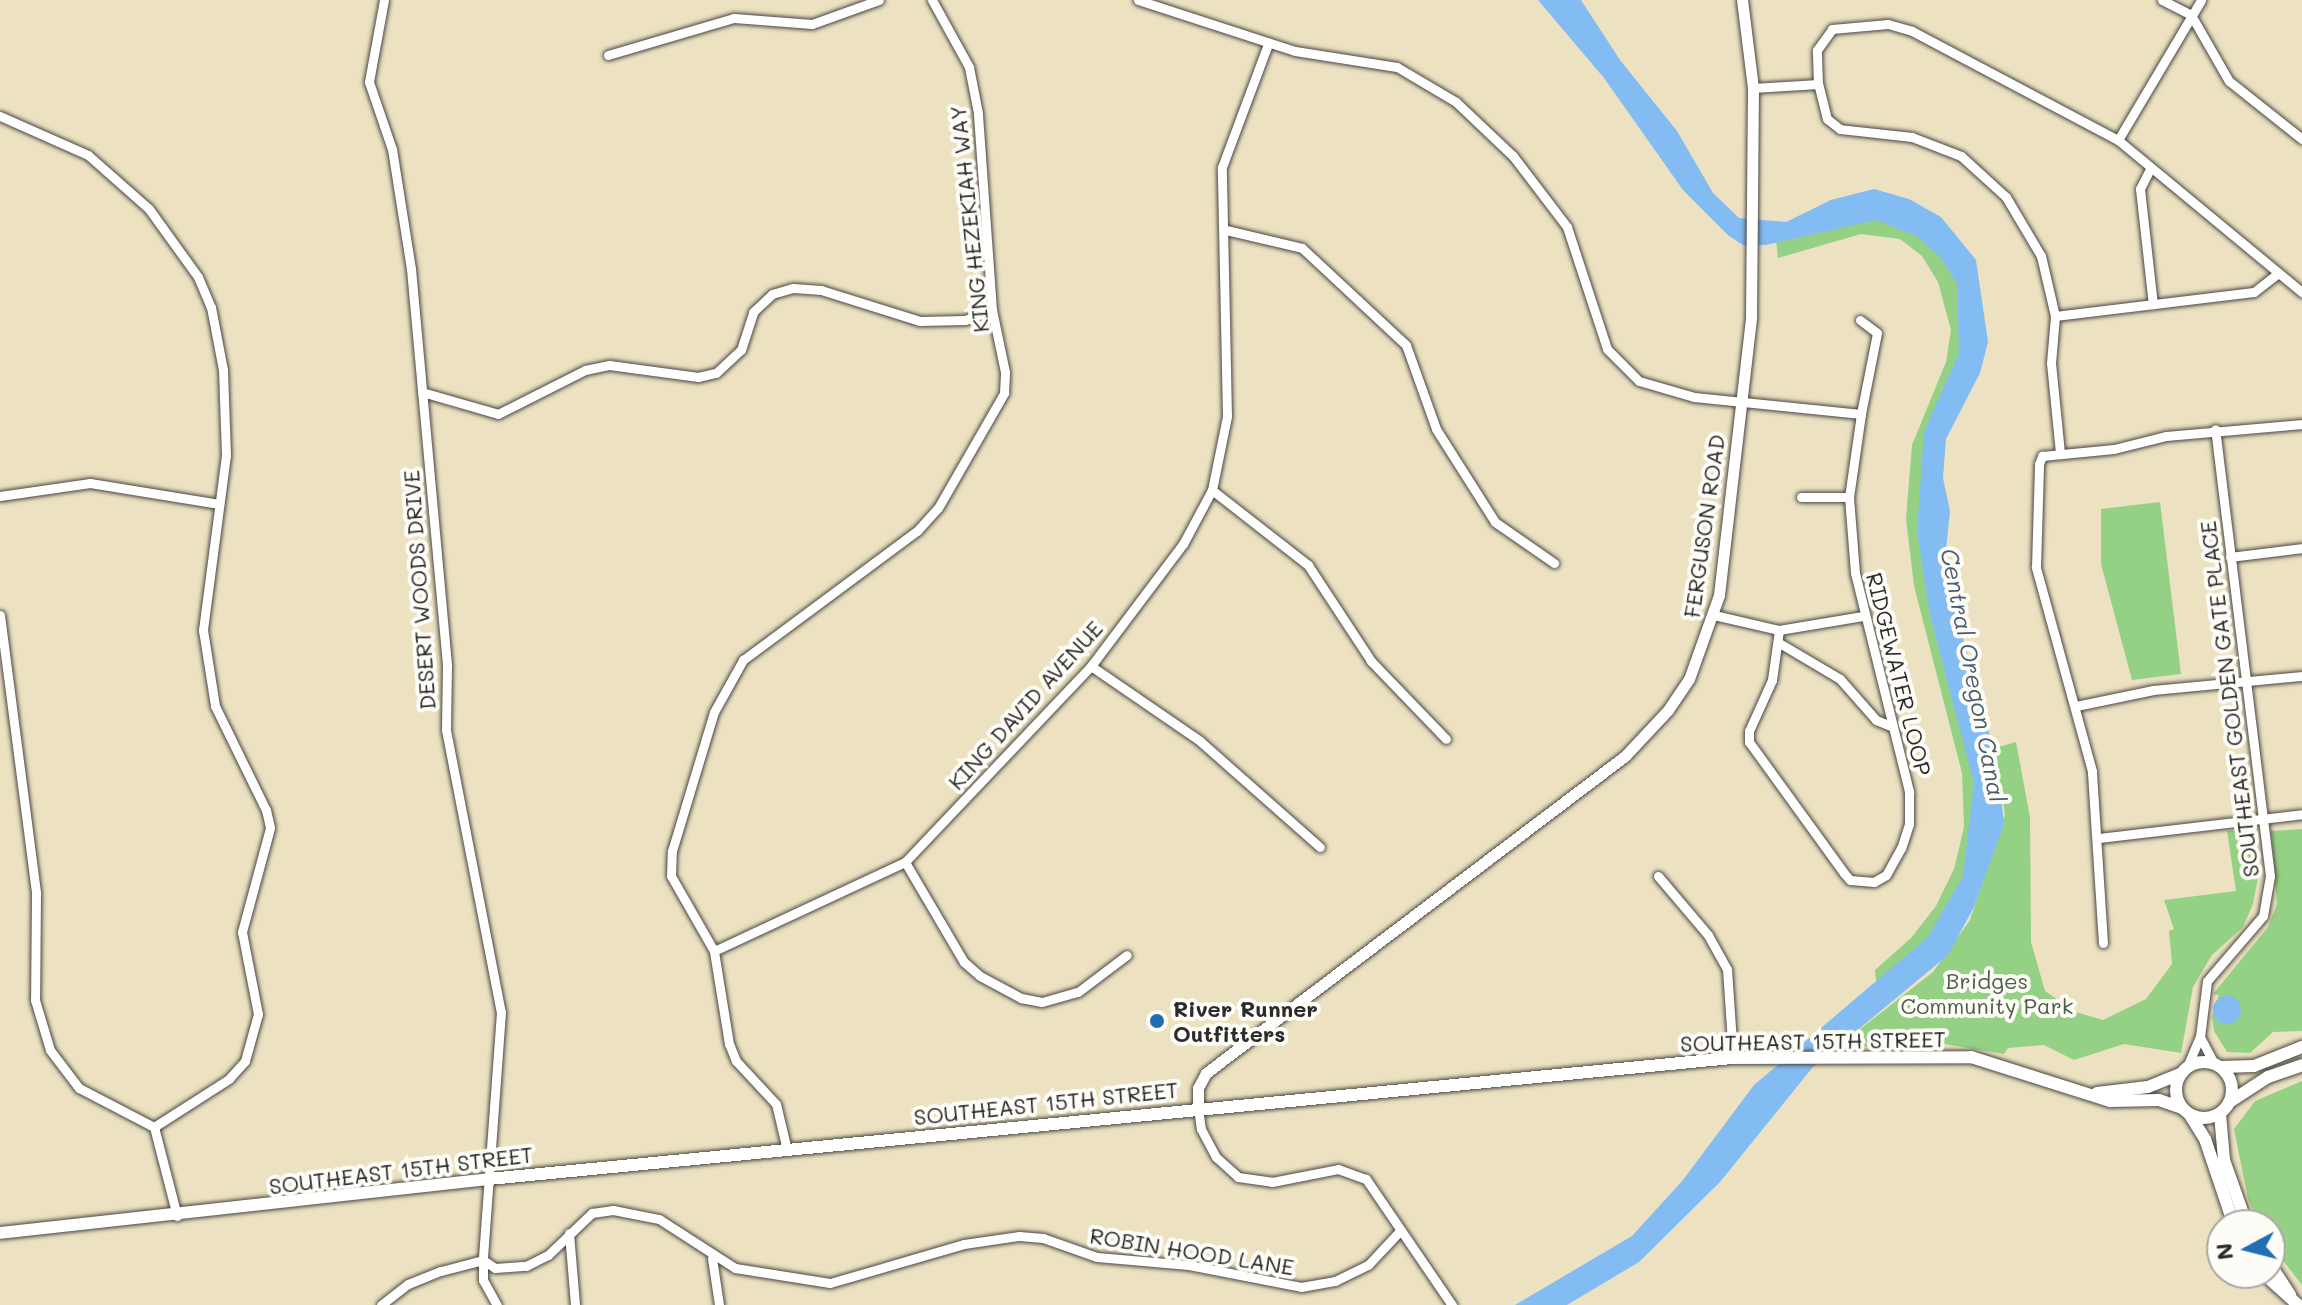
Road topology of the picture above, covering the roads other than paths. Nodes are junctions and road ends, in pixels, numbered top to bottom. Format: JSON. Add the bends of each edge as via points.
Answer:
{"nodes":[{"id":1,"x":384,"y":0,"type":"edge"},
{"id":2,"x":879,"y":0,"type":"edge"},
{"id":3,"x":932,"y":0,"type":"edge"},
{"id":4,"x":1138,"y":0,"type":"edge"},
{"id":5,"x":1742,"y":0,"type":"edge"},
{"id":6,"x":2162,"y":0,"type":"edge"},
{"id":7,"x":2201,"y":0,"type":"edge"},
{"id":8,"x":2191,"y":15,"type":"junction"},
{"id":9,"x":1268,"y":44,"type":"junction"},
{"id":10,"x":608,"y":55,"type":"dead end"},
{"id":11,"x":1818,"y":84,"type":"junction"},
{"id":12,"x":1753,"y":88,"type":"junction"},
{"id":13,"x":0,"y":116,"type":"edge"},
{"id":14,"x":2302,"y":139,"type":"edge"},
{"id":15,"x":2118,"y":140,"type":"junction"},
{"id":16,"x":2149,"y":171,"type":"junction"},
{"id":17,"x":1226,"y":230,"type":"junction"},
{"id":18,"x":2277,"y":274,"type":"junction"},
{"id":19,"x":2302,"y":292,"type":"edge"},
{"id":20,"x":2153,"y":304,"type":"junction"},
{"id":21,"x":992,"y":310,"type":"junction"},
{"id":22,"x":2055,"y":316,"type":"junction"},
{"id":23,"x":1860,"y":320,"type":"dead end"},
{"id":24,"x":422,"y":392,"type":"junction"},
{"id":25,"x":1743,"y":398,"type":"junction"},
{"id":26,"x":1861,"y":414,"type":"junction"},
{"id":27,"x":2302,"y":424,"type":"edge"},
{"id":28,"x":2215,"y":429,"type":"junction"},
{"id":29,"x":2060,"y":453,"type":"junction"},
{"id":30,"x":1212,"y":490,"type":"junction"},
{"id":31,"x":0,"y":496,"type":"edge"},
{"id":32,"x":1801,"y":497,"type":"dead end"},
{"id":33,"x":1849,"y":497,"type":"junction"},
{"id":34,"x":219,"y":504,"type":"junction"},
{"id":35,"x":2302,"y":548,"type":"edge"},
{"id":36,"x":2230,"y":557,"type":"junction"},
{"id":37,"x":1554,"y":563,"type":"dead end"},
{"id":38,"x":0,"y":615,"type":"edge"},
{"id":39,"x":1714,"y":615,"type":"junction"},
{"id":40,"x":1863,"y":616,"type":"junction"},
{"id":41,"x":1779,"y":630,"type":"junction"},
{"id":42,"x":1781,"y":644,"type":"junction"},
{"id":43,"x":1091,"y":666,"type":"junction"},
{"id":44,"x":2302,"y":676,"type":"edge"},
{"id":45,"x":2245,"y":684,"type":"junction"},
{"id":46,"x":2076,"y":706,"type":"junction"},
{"id":47,"x":1893,"y":727,"type":"junction"},
{"id":48,"x":1446,"y":739,"type":"dead end"},
{"id":49,"x":2302,"y":814,"type":"edge"},
{"id":50,"x":2261,"y":818,"type":"junction"},
{"id":51,"x":2099,"y":838,"type":"junction"},
{"id":52,"x":1320,"y":847,"type":"dead end"},
{"id":53,"x":905,"y":862,"type":"junction"},
{"id":54,"x":1658,"y":876,"type":"dead end"},
{"id":55,"x":2103,"y":943,"type":"dead end"},
{"id":56,"x":714,"y":951,"type":"junction"},
{"id":57,"x":1127,"y":955,"type":"dead end"},
{"id":58,"x":2200,"y":1037,"type":"junction"},
{"id":59,"x":2302,"y":1047,"type":"edge"},
{"id":60,"x":1733,"y":1058,"type":"junction"},
{"id":61,"x":2218,"y":1065,"type":"junction"},
{"id":62,"x":2302,"y":1065,"type":"edge"},
{"id":63,"x":2183,"y":1071,"type":"junction"},
{"id":64,"x":2093,"y":1094,"type":"junction"},
{"id":65,"x":2231,"y":1101,"type":"junction"},
{"id":66,"x":1198,"y":1108,"type":"junction"},
{"id":67,"x":2186,"y":1112,"type":"junction"},
{"id":68,"x":2220,"y":1114,"type":"junction"},
{"id":69,"x":154,"y":1127,"type":"junction"},
{"id":70,"x":787,"y":1150,"type":"junction"},
{"id":71,"x":489,"y":1179,"type":"junction"},
{"id":72,"x":2229,"y":1209,"type":"edge"},
{"id":73,"x":2241,"y":1209,"type":"edge"},
{"id":74,"x":177,"y":1216,"type":"junction"},
{"id":75,"x":1399,"y":1232,"type":"junction"},
{"id":76,"x":0,"y":1233,"type":"edge"},
{"id":77,"x":569,"y":1233,"type":"junction"},
{"id":78,"x":712,"y":1258,"type":"junction"},
{"id":79,"x":483,"y":1260,"type":"junction"},
{"id":80,"x":2281,"y":1289,"type":"edge"},
{"id":81,"x":2296,"y":1303,"type":"edge"},
{"id":82,"x":381,"y":1305,"type":"edge"},
{"id":83,"x":497,"y":1305,"type":"edge"},
{"id":84,"x":575,"y":1305,"type":"edge"},
{"id":85,"x":719,"y":1305,"type":"edge"},
{"id":86,"x":1452,"y":1305,"type":"edge"}],
"edges":[{"from":1,"to":24,"type":"street","name":"DESERT WOODS DRIVE","via":[[369,82],[392,149],[411,269]]},
{"from":2,"to":10,"type":"street","via":[[812,24],[734,18]]},
{"from":3,"to":21,"type":"street","name":"KING HEZEKIAH WAY","via":[[969,67],[978,113]]},
{"from":4,"to":9,"type":"street"},
{"from":5,"to":12,"type":"street","name":"FERGUSON ROAD"},
{"from":6,"to":8,"type":"street"},
{"from":7,"to":8,"type":"street"},
{"from":8,"to":14,"type":"street","via":[[2229,81]]},
{"from":8,"to":15,"type":"street"},
{"from":9,"to":17,"type":"street","name":"KING DAVID AVENUE","via":[[1222,167]]},
{"from":9,"to":25,"type":"street","via":[[1397,67],[1456,102],[1513,156],[1567,227],[1607,349],[1639,381],[1694,397]]},
{"from":11,"to":12,"type":"street"},
{"from":11,"to":15,"type":"street","via":[[1817,50],[1824,35],[1844,25],[1888,24],[1912,31]]},
{"from":11,"to":22,"type":"street","via":[[1833,125],[1912,137],[1961,156],[1992,182],[2041,256]]},
{"from":12,"to":25,"type":"street","name":"FERGUSON ROAD","via":[[1754,247]]},
{"from":13,"to":34,"type":"street","via":[[56,136],[110,172],[166,228],[194,269],[211,307],[223,370],[227,435]]},
{"from":15,"to":16,"type":"street"},
{"from":16,"to":18,"type":"street"},
{"from":16,"to":20,"type":"street","via":[[2140,189]]},
{"from":17,"to":30,"type":"street","name":"KING DAVID AVENUE","via":[[1227,416]]},
{"from":17,"to":37,"type":"street","via":[[1302,248],[1406,345],[1436,429],[1495,522]]},
{"from":18,"to":19,"type":"street"},
{"from":18,"to":20,"type":"street","via":[[2254,292]]},
{"from":20,"to":22,"type":"street"},
{"from":21,"to":24,"type":"street","via":[[965,320],[920,321],[821,290],[793,288],[772,294],[753,312],[741,350],[716,373],[698,377],[609,365],[585,370],[498,414]]},
{"from":21,"to":56,"type":"street","name":"KING HEZEKIAH WAY","via":[[1004,393],[938,508],[917,531],[743,660],[727,682],[670,865],[671,876]]},
{"from":22,"to":29,"type":"street","via":[[2051,363]]},
{"from":23,"to":26,"type":"street","name":"RIDGEWATER LOOP","via":[[1877,333]]},
{"from":24,"to":71,"type":"street","name":"DESERT WOODS DRIVE","via":[[447,665],[446,730],[501,1012]]},
{"from":25,"to":26,"type":"street"},
{"from":25,"to":39,"type":"street","name":"FERGUSON ROAD"},
{"from":26,"to":33,"type":"street","name":"RIDGEWATER LOOP"},
{"from":27,"to":28,"type":"street"},
{"from":28,"to":29,"type":"street","via":[[2114,449]]},
{"from":28,"to":36,"type":"street","name":"SOUTHEAST GOLDEN GATE PLACE"},
{"from":29,"to":46,"type":"street","via":[[2042,456],[2039,464],[2036,567]]},
{"from":30,"to":43,"type":"street","name":"KING DAVID AVENUE","via":[[1183,544]]},
{"from":30,"to":48,"type":"street","via":[[1308,565],[1371,661]]},
{"from":31,"to":34,"type":"street","via":[[90,483]]},
{"from":32,"to":33,"type":"street"},
{"from":33,"to":40,"type":"street","name":"RIDGEWATER LOOP"},
{"from":34,"to":69,"type":"street","via":[[206,599],[206,673],[225,732],[266,810],[270,828],[242,932],[258,1014],[245,1061],[229,1079]]},
{"from":35,"to":36,"type":"street"},
{"from":36,"to":45,"type":"street","name":"SOUTHEAST GOLDEN GATE PLACE"},
{"from":38,"to":69,"type":"street","via":[[36,894],[35,1000],[50,1050],[79,1088]]},
{"from":39,"to":41,"type":"street"},
{"from":39,"to":66,"type":"street","name":"FERGUSON ROAD","via":[[1689,679],[1648,734],[1206,1073],[1198,1088]]},
{"from":40,"to":41,"type":"street"},
{"from":40,"to":47,"type":"street","name":"RIDGEWATER LOOP"},
{"from":41,"to":42,"type":"street","name":"RIDGEWATER LOOP"},
{"from":42,"to":47,"type":"street","via":[[1840,679],[1876,720]]},
{"from":42,"to":47,"type":"street","name":"RIDGEWATER LOOP","via":[[1749,742],[1850,880],[1874,882],[1886,875],[1909,824],[1905,766]]},
{"from":43,"to":52,"type":"street","via":[[1200,741]]},
{"from":43,"to":53,"type":"street","name":"KING DAVID AVENUE"},
{"from":44,"to":45,"type":"street"},
{"from":45,"to":46,"type":"street","via":[[2153,690]]},
{"from":45,"to":50,"type":"street","name":"SOUTHEAST GOLDEN GATE PLACE"},
{"from":46,"to":51,"type":"street","via":[[2092,771]]},
{"from":49,"to":50,"type":"street"},
{"from":50,"to":51,"type":"street"},
{"from":50,"to":58,"type":"street","name":"SOUTHEAST GOLDEN GATE PLACE","via":[[2269,900],[2254,930],[2207,981]]},
{"from":51,"to":55,"type":"street"},
{"from":53,"to":56,"type":"street","name":"KING DAVID AVENUE"},
{"from":53,"to":57,"type":"street","via":[[964,962],[1021,998],[1042,1002],[1078,992]]},
{"from":54,"to":60,"type":"street","via":[[1708,935],[1727,969]]},
{"from":56,"to":70,"type":"street","name":"KING HEZEKIAH WAY","via":[[729,1044],[736,1061],[776,1104]]},
{"from":58,"to":61,"type":"street"},
{"from":58,"to":63,"type":"street","name":"SOUTHEAST GOLDEN GATE PLACE"},
{"from":59,"to":61,"type":"main road","via":[[2254,1066]]},
{"from":60,"to":64,"type":"main road","name":"SOUTHEAST 15TH STREET","via":[[1971,1057]]},
{"from":60,"to":66,"type":"main road","name":"SOUTHEAST 15TH STREET"},
{"from":61,"to":63,"type":"main road"},
{"from":61,"to":65,"type":"main road","via":[[2232,1083]]},
{"from":62,"to":65,"type":"main road","via":[[2268,1077]]},
{"from":63,"to":64,"type":"main road","name":"SOUTHEAST 15TH STREET","via":[[2148,1087]]},
{"from":63,"to":67,"type":"main road","via":[[2176,1092]]},
{"from":64,"to":67,"type":"main road","name":"SOUTHEAST 15TH STREET","via":[[2110,1101],[2159,1100]]},
{"from":65,"to":68,"type":"main road"},
{"from":66,"to":70,"type":"main road","name":"SOUTHEAST 15TH STREET"},
{"from":66,"to":75,"type":"street","via":[[1201,1129],[1216,1157],[1238,1177],[1272,1182],[1351,1170],[1366,1179]]},
{"from":67,"to":68,"type":"main road","via":[[2205,1119]]},
{"from":67,"to":72,"type":"main road","via":[[2205,1139]]},
{"from":68,"to":73,"type":"main road","via":[[2224,1160]]},
{"from":69,"to":74,"type":"street"},
{"from":70,"to":71,"type":"main road","name":"SOUTHEAST 15TH STREET"},
{"from":71,"to":74,"type":"main road","name":"SOUTHEAST 15TH STREET"},
{"from":71,"to":79,"type":"street","name":"DESERT WOODS DRIVE"},
{"from":74,"to":76,"type":"main road","name":"SOUTHEAST 15TH STREET"},
{"from":75,"to":78,"type":"street","name":"ROBIN HOOD LANE","via":[[1368,1265],[1335,1281],[1301,1287],[1189,1265],[1097,1257],[1043,1238],[1019,1236],[964,1244],[830,1283],[735,1268]]},
{"from":75,"to":86,"type":"street"},
{"from":77,"to":78,"type":"street","name":"ROBIN HOOD LANE","via":[[592,1213],[633,1211],[679,1231]]},
{"from":77,"to":79,"type":"street","name":"ROBIN HOOD LANE","via":[[548,1255],[526,1266],[495,1268]]},
{"from":77,"to":84,"type":"street"},
{"from":78,"to":85,"type":"street"},
{"from":79,"to":82,"type":"street","via":[[408,1284]]},
{"from":79,"to":83,"type":"street","name":"DESERT WOODS DRIVE","via":[[483,1280]]},
{"from":80,"to":81,"type":"main road"}]}
